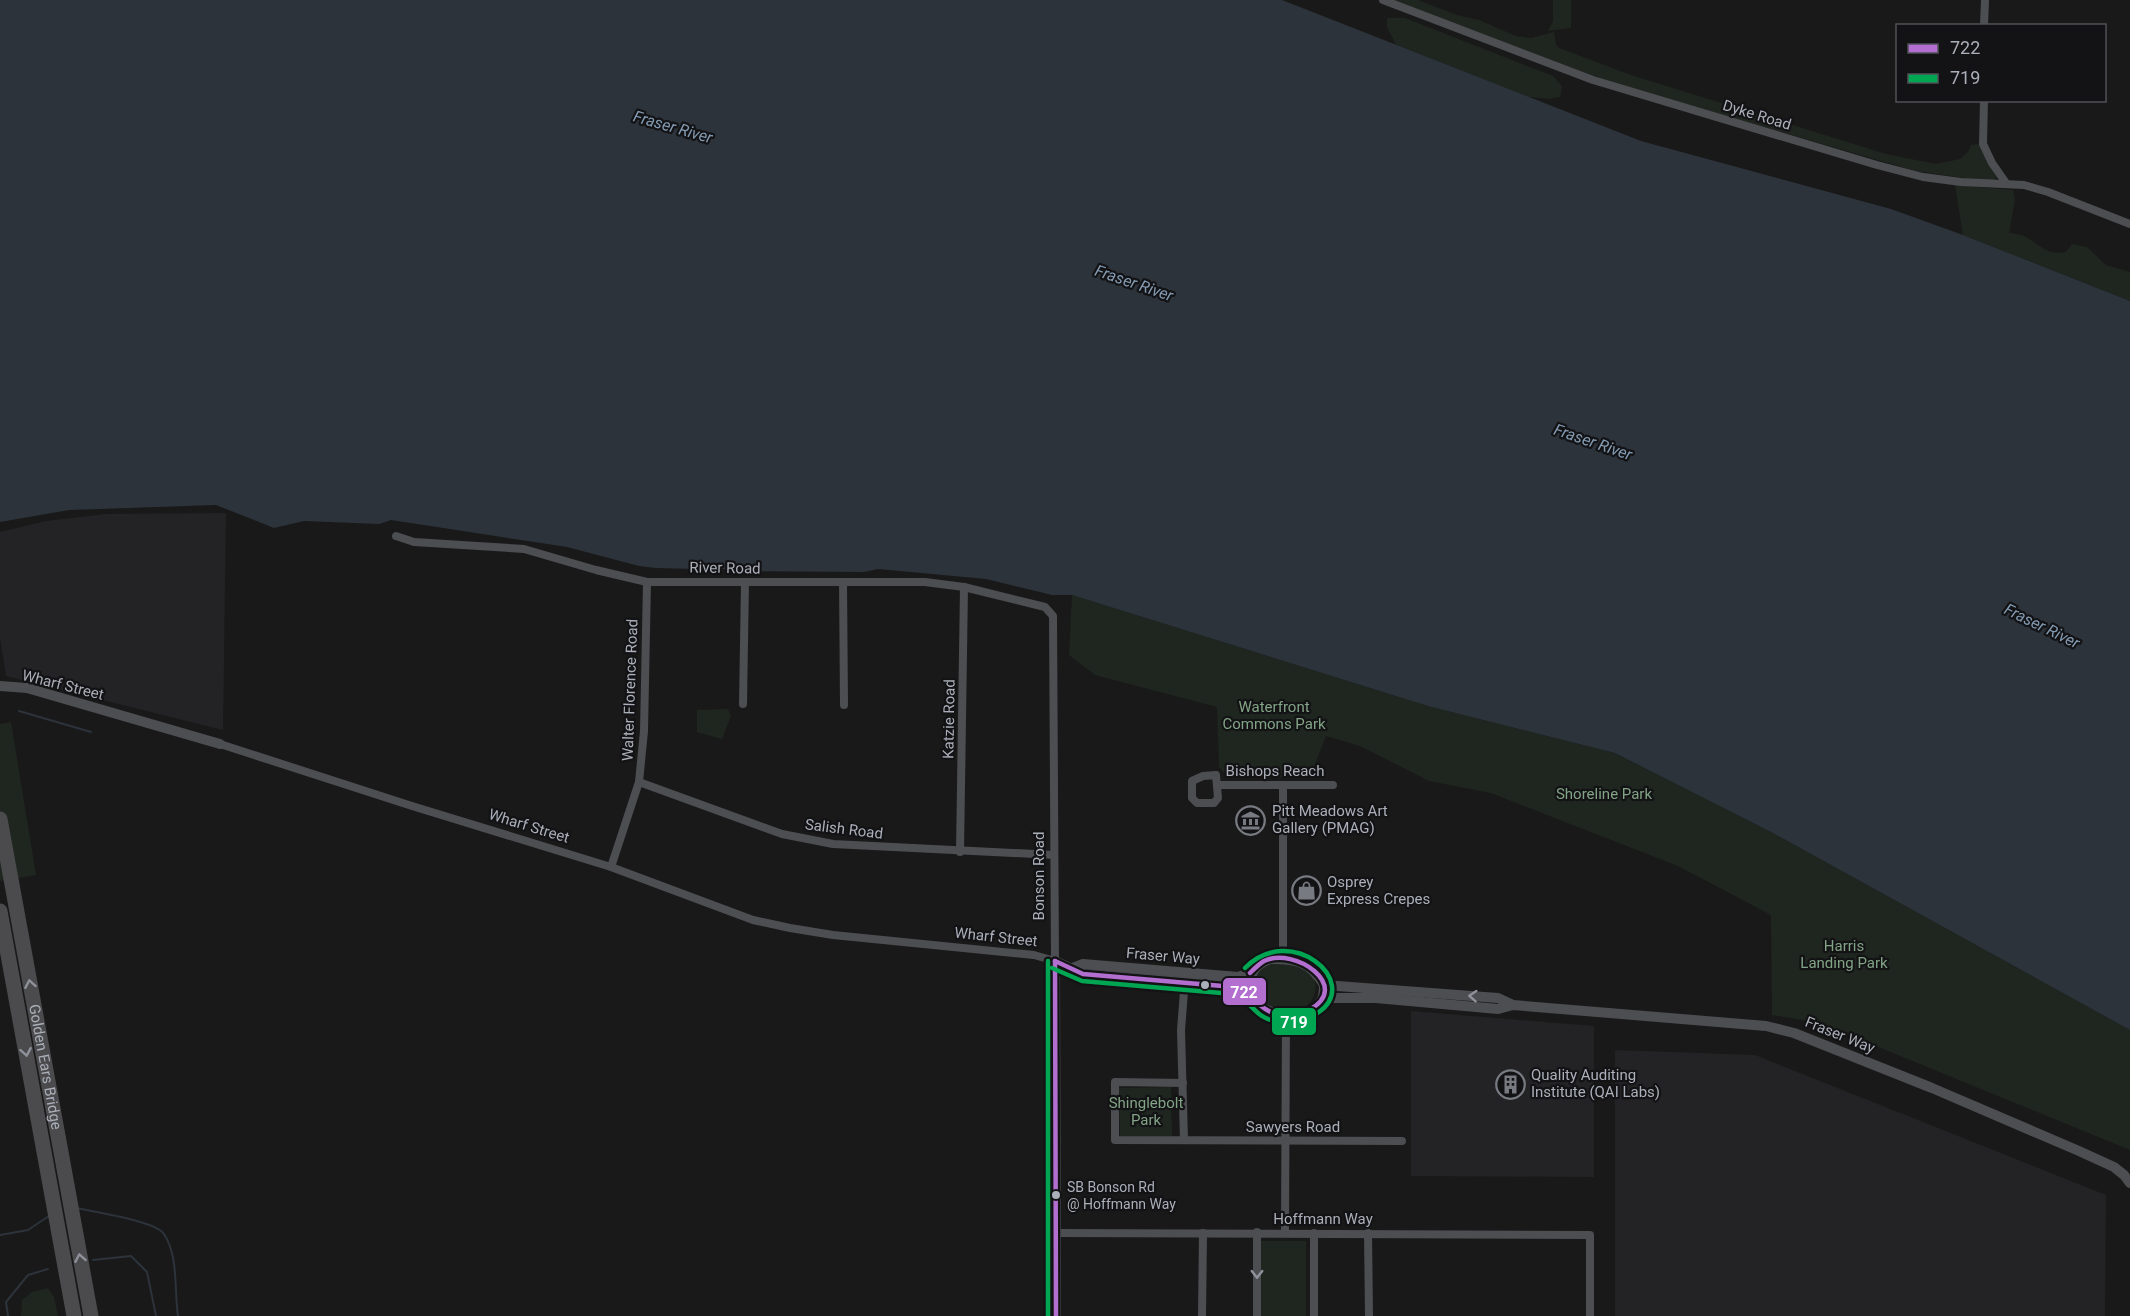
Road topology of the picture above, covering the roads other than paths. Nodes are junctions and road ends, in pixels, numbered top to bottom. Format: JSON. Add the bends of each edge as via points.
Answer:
{"nodes":[{"id":1,"x":1383,"y":0,"type":"edge"},
{"id":2,"x":1985,"y":0,"type":"edge"},
{"id":3,"x":1984,"y":24,"type":"edge"},
{"id":4,"x":1984,"y":102,"type":"edge"},
{"id":5,"x":2006,"y":183,"type":"junction"},
{"id":6,"x":2130,"y":224,"type":"edge"},
{"id":7,"x":396,"y":536,"type":"dead end"},
{"id":8,"x":647,"y":582,"type":"junction"},
{"id":9,"x":745,"y":582,"type":"junction"},
{"id":10,"x":843,"y":582,"type":"junction"},
{"id":11,"x":964,"y":587,"type":"junction"},
{"id":12,"x":1053,"y":616,"type":"joint"},
{"id":13,"x":0,"y":686,"type":"edge"},
{"id":14,"x":743,"y":704,"type":"dead end"},
{"id":15,"x":844,"y":705,"type":"dead end"},
{"id":16,"x":220,"y":744,"type":"joint"},
{"id":17,"x":639,"y":782,"type":"junction"},
{"id":18,"x":1218,"y":785,"type":"dead end"},
{"id":19,"x":1283,"y":785,"type":"junction"},
{"id":20,"x":1333,"y":785,"type":"dead end"},
{"id":21,"x":0,"y":819,"type":"edge"},
{"id":22,"x":960,"y":852,"type":"junction"},
{"id":23,"x":1054,"y":855,"type":"junction"},
{"id":24,"x":611,"y":867,"type":"junction"},
{"id":25,"x":0,"y":911,"type":"edge"},
{"id":26,"x":1283,"y":959,"type":"junction"},
{"id":27,"x":1055,"y":961,"type":"junction"},
{"id":28,"x":1250,"y":973,"type":"junction"},
{"id":29,"x":1185,"y":977,"type":"junction"},
{"id":30,"x":1324,"y":985,"type":"junction"},
{"id":31,"x":1248,"y":992,"type":"junction"},
{"id":32,"x":1323,"y":998,"type":"junction"},
{"id":33,"x":1513,"y":1005,"type":"junction"},
{"id":34,"x":1286,"y":1014,"type":"junction"},
{"id":35,"x":1183,"y":1083,"type":"junction"},
{"id":36,"x":1184,"y":1140,"type":"junction"},
{"id":37,"x":1285,"y":1140,"type":"junction"},
{"id":38,"x":1402,"y":1141,"type":"dead end"},
{"id":39,"x":2130,"y":1184,"type":"edge"},
{"id":40,"x":1056,"y":1233,"type":"junction"},
{"id":41,"x":1203,"y":1233,"type":"junction"},
{"id":42,"x":1257,"y":1233,"type":"junction"},
{"id":43,"x":1285,"y":1233,"type":"junction"},
{"id":44,"x":1314,"y":1233,"type":"junction"},
{"id":45,"x":1368,"y":1233,"type":"junction"},
{"id":46,"x":74,"y":1316,"type":"edge"},
{"id":47,"x":91,"y":1316,"type":"edge"},
{"id":48,"x":1056,"y":1316,"type":"edge"},
{"id":49,"x":1202,"y":1316,"type":"edge"},
{"id":50,"x":1257,"y":1316,"type":"edge"},
{"id":51,"x":1314,"y":1316,"type":"edge"},
{"id":52,"x":1369,"y":1316,"type":"edge"},
{"id":53,"x":1590,"y":1316,"type":"edge"}],
"edges":[{"from":1,"to":5,"type":"street","name":"Dyke Road","via":[[1593,80],[1866,162],[1923,177]]},
{"from":2,"to":3,"type":"street"},
{"from":4,"to":5,"type":"street","via":[[1983,144]]},
{"from":5,"to":6,"type":"street","name":"Dyke Road","via":[[2048,192]]},
{"from":7,"to":8,"type":"street","name":"River Road","via":[[414,542],[524,549]]},
{"from":8,"to":9,"type":"street","name":"River Road"},
{"from":8,"to":17,"type":"street","name":"Walter Florence Road"},
{"from":9,"to":10,"type":"street","name":"River Road"},
{"from":9,"to":14,"type":"street"},
{"from":10,"to":11,"type":"street","name":"River Road","via":[[901,580]]},
{"from":10,"to":15,"type":"street"},
{"from":11,"to":12,"type":"street","name":"River Road","via":[[1045,607]]},
{"from":11,"to":22,"type":"street","name":"Katzie Road"},
{"from":12,"to":23,"type":"street","name":"Bonson Road"},
{"from":13,"to":16,"type":"street","name":"Wharf Street","via":[[27,688]]},
{"from":16,"to":24,"type":"street","name":"Wharf Street"},
{"from":17,"to":22,"type":"street","name":"Salish Road","via":[[782,834],[853,846]]},
{"from":17,"to":24,"type":"street","name":"Walter Florence Road"},
{"from":18,"to":19,"type":"street","name":"Bishops Reach"},
{"from":19,"to":20,"type":"street","name":"Bishops Reach"},
{"from":19,"to":26,"type":"street"},
{"from":47,"to":21,"type":"highway","name":"Golden Ears Bridge","one_way":true},
{"from":22,"to":23,"type":"street","name":"Salish Road"},
{"from":23,"to":27,"type":"street","name":"Bonson Road"},
{"from":24,"to":27,"type":"street","name":"Wharf Street","via":[[753,920],[790,928],[1034,955]]},
{"from":25,"to":46,"type":"highway","name":"Golden Ears Bridge","one_way":true},
{"from":26,"to":28,"type":"street","via":[[1270,959]]},
{"from":26,"to":30,"type":"street","via":[[1306,964]]},
{"from":27,"to":29,"type":"street","name":"Fraser Way","via":[[1072,968],[1083,964]]},
{"from":27,"to":40,"type":"street","name":"Bonson Road"},
{"from":28,"to":29,"type":"street","name":"Fraser Way","via":[[1238,977]]},
{"from":28,"to":31,"type":"street"},
{"from":29,"to":31,"type":"street","name":"Fraser Way"},
{"from":29,"to":35,"type":"street"},
{"from":30,"to":32,"type":"street"},
{"from":33,"to":30,"type":"street","name":"Fraser Way","one_way":true,"via":[[1498,998]]},
{"from":31,"to":34,"type":"street","via":[[1264,1009]]},
{"from":32,"to":33,"type":"street","name":"Fraser Way","via":[[1376,998],[1498,1009]]},
{"from":32,"to":34,"type":"street","via":[[1308,1012]]},
{"from":33,"to":39,"type":"street","name":"Fraser Way","via":[[1766,1026],[1794,1033],[2079,1150],[2114,1167]]},
{"from":34,"to":37,"type":"street"},
{"from":35,"to":36,"type":"street"},
{"from":35,"to":36,"type":"street","name":"Sawyers Road","via":[[1115,1083],[1115,1140]]},
{"from":36,"to":37,"type":"street","name":"Sawyers Road"},
{"from":37,"to":38,"type":"street","name":"Sawyers Road"},
{"from":37,"to":43,"type":"street"},
{"from":40,"to":41,"type":"street","name":"Hoffmann Way"},
{"from":40,"to":48,"type":"street","name":"Bonson Road"},
{"from":41,"to":42,"type":"street","name":"Hoffmann Way"},
{"from":41,"to":49,"type":"street"},
{"from":42,"to":43,"type":"street","name":"Hoffmann Way"},
{"from":42,"to":50,"type":"street","one_way":true},
{"from":43,"to":44,"type":"street","name":"Hoffmann Way"},
{"from":44,"to":45,"type":"street","name":"Hoffmann Way"},
{"from":44,"to":51,"type":"street"},
{"from":45,"to":52,"type":"street"},
{"from":45,"to":53,"type":"street","name":"Hoffmann Way","via":[[1590,1235]]}]}
